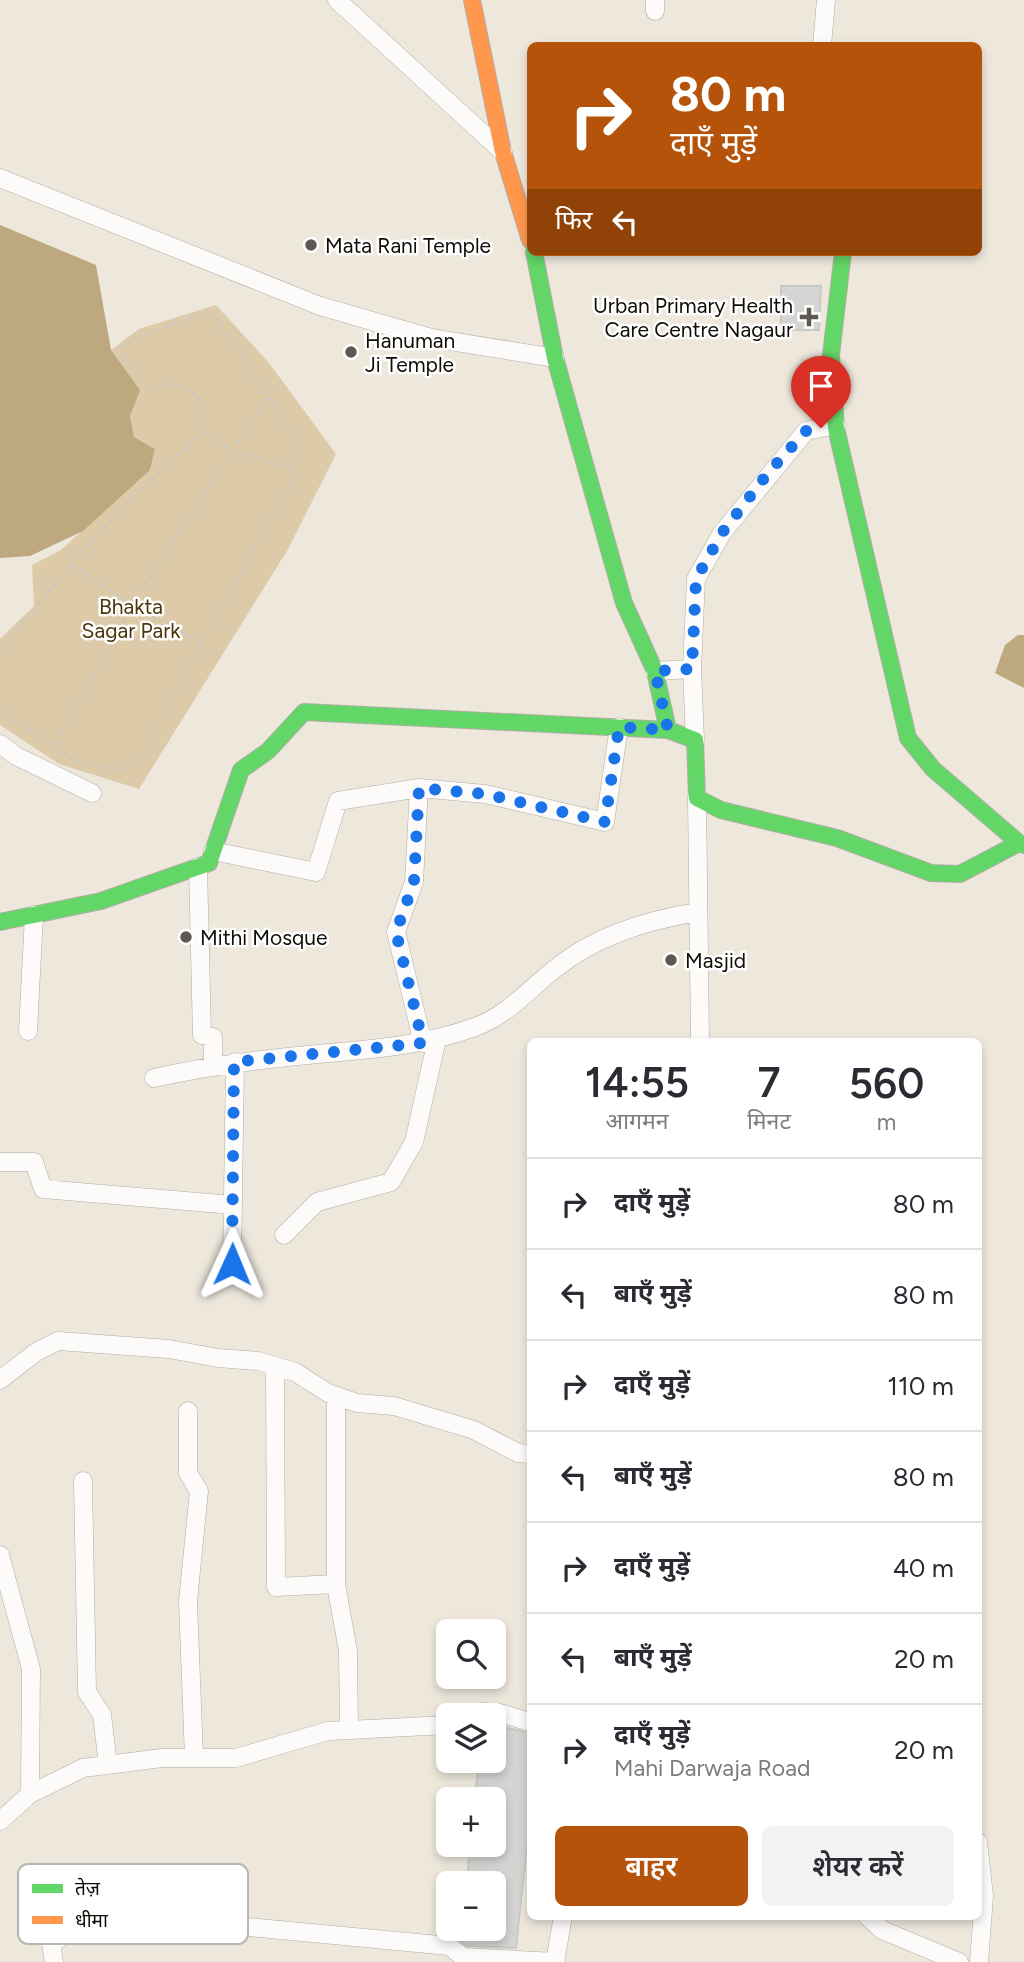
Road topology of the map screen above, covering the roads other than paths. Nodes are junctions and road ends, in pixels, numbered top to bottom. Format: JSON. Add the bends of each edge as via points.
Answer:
{"nodes":[{"id":1,"x":337,"y":0,"type":"edge"},
{"id":2,"x":472,"y":0,"type":"edge"},
{"id":3,"x":826,"y":0,"type":"edge"},
{"id":4,"x":822,"y":42,"type":"edge"},
{"id":5,"x":503,"y":152,"type":"junction"},
{"id":6,"x":0,"y":178,"type":"edge"},
{"id":7,"x":527,"y":230,"type":"edge"},
{"id":8,"x":535,"y":256,"type":"edge"},
{"id":9,"x":843,"y":256,"type":"edge"},
{"id":10,"x":555,"y":358,"type":"junction"},
{"id":11,"x":836,"y":425,"type":"junction"},
{"id":12,"x":692,"y":669,"type":"junction"},
{"id":13,"x":655,"y":671,"type":"junction"},
{"id":14,"x":619,"y":727,"type":"junction"},
{"id":15,"x":668,"y":730,"type":"junction"},
{"id":16,"x":695,"y":740,"type":"junction"},
{"id":17,"x":0,"y":744,"type":"edge"},
{"id":18,"x":419,"y":788,"type":"junction"},
{"id":19,"x":92,"y":793,"type":"dead end"},
{"id":20,"x":697,"y":799,"type":"junction"},
{"id":21,"x":1021,"y":844,"type":"edge"},
{"id":22,"x":213,"y":851,"type":"junction"},
{"id":23,"x":198,"y":867,"type":"junction"},
{"id":24,"x":698,"y":912,"type":"junction"},
{"id":25,"x":34,"y":915,"type":"junction"},
{"id":26,"x":0,"y":922,"type":"edge"},
{"id":27,"x":28,"y":1031,"type":"dead end"},
{"id":28,"x":701,"y":1038,"type":"edge"},
{"id":29,"x":430,"y":1041,"type":"junction"},
{"id":30,"x":234,"y":1062,"type":"junction"},
{"id":31,"x":214,"y":1065,"type":"junction"},
{"id":32,"x":154,"y":1078,"type":"dead end"},
{"id":33,"x":0,"y":1162,"type":"edge"},
{"id":34,"x":233,"y":1205,"type":"junction"},
{"id":35,"x":284,"y":1236,"type":"dead end"},
{"id":36,"x":232,"y":1264,"type":"dead end"},
{"id":37,"x":275,"y":1366,"type":"junction"},
{"id":38,"x":0,"y":1380,"type":"edge"},
{"id":39,"x":336,"y":1396,"type":"junction"},
{"id":40,"x":188,"y":1410,"type":"dead end"},
{"id":41,"x":527,"y":1454,"type":"edge"},
{"id":42,"x":83,"y":1481,"type":"dead end"},
{"id":43,"x":0,"y":1555,"type":"edge"},
{"id":44,"x":335,"y":1584,"type":"junction"},
{"id":45,"x":506,"y":1715,"type":"edge"},
{"id":46,"x":527,"y":1721,"type":"edge"},
{"id":47,"x":436,"y":1726,"type":"edge"},
{"id":48,"x":349,"y":1730,"type":"junction"},
{"id":49,"x":194,"y":1758,"type":"junction"},
{"id":50,"x":108,"y":1765,"type":"junction"},
{"id":51,"x":30,"y":1794,"type":"junction"},
{"id":52,"x":0,"y":1821,"type":"edge"},
{"id":53,"x":982,"y":1878,"type":"edge"},
{"id":54,"x":562,"y":1920,"type":"edge"},
{"id":55,"x":871,"y":1920,"type":"edge"},
{"id":56,"x":248,"y":1927,"type":"edge"},
{"id":57,"x":51,"y":1944,"type":"edge"},
{"id":58,"x":54,"y":1962,"type":"edge"},
{"id":59,"x":556,"y":1962,"type":"edge"},
{"id":60,"x":959,"y":1962,"type":"edge"},
{"id":61,"x":979,"y":1962,"type":"edge"}],
"edges":[{"from":1,"to":5,"type":"street"},
{"from":2,"to":5,"type":"street"},
{"from":3,"to":4,"type":"street"},
{"from":5,"to":7,"type":"street"},
{"from":6,"to":10,"type":"street","via":[[320,306],[431,338]]},
{"from":8,"to":10,"type":"street"},
{"from":9,"to":11,"type":"street","via":[[831,355]]},
{"from":10,"to":13,"type":"street","via":[[624,603]]},
{"from":11,"to":12,"type":"street","via":[[806,431],[722,533],[696,579]]},
{"from":11,"to":21,"type":"street","via":[[908,738],[944,783],[1001,822]]},
{"from":12,"to":13,"type":"street"},
{"from":12,"to":16,"type":"street"},
{"from":13,"to":15,"type":"street"},
{"from":14,"to":15,"type":"street"},
{"from":14,"to":18,"type":"street","via":[[605,822],[485,794]]},
{"from":14,"to":22,"type":"street","via":[[304,712],[268,751],[241,770]]},
{"from":15,"to":16,"type":"street"},
{"from":16,"to":20,"type":"street"},
{"from":17,"to":19,"type":"street"},
{"from":18,"to":22,"type":"street","via":[[338,802],[316,872]]},
{"from":18,"to":29,"type":"street","via":[[414,882],[396,932]]},
{"from":20,"to":21,"type":"street","via":[[721,810],[837,838],[932,873],[960,874]]},
{"from":20,"to":24,"type":"street"},
{"from":22,"to":23,"type":"street","via":[[209,863]]},
{"from":23,"to":25,"type":"street","via":[[102,901]]},
{"from":23,"to":31,"type":"street","via":[[202,1035],[213,1037]]},
{"from":24,"to":28,"type":"street"},
{"from":24,"to":29,"type":"street","via":[[608,935],[556,967],[521,1000],[478,1027]]},
{"from":25,"to":26,"type":"street"},
{"from":25,"to":27,"type":"street"},
{"from":29,"to":30,"type":"street"},
{"from":29,"to":35,"type":"street","via":[[414,1142],[391,1182],[317,1202]]},
{"from":30,"to":31,"type":"street"},
{"from":30,"to":34,"type":"street"},
{"from":31,"to":32,"type":"street"},
{"from":33,"to":34,"type":"street","via":[[34,1162],[43,1189]]},
{"from":34,"to":36,"type":"street"},
{"from":37,"to":38,"type":"street","via":[[169,1349],[58,1341]]},
{"from":37,"to":39,"type":"street","via":[[295,1371]]},
{"from":37,"to":44,"type":"street","via":[[276,1587]]},
{"from":39,"to":41,"type":"street","via":[[394,1406],[474,1430]]},
{"from":39,"to":44,"type":"street"},
{"from":40,"to":49,"type":"street","via":[[188,1474],[198,1491],[188,1601]]},
{"from":42,"to":50,"type":"street","via":[[87,1692],[102,1715]]},
{"from":43,"to":51,"type":"street","via":[[31,1669]]},
{"from":44,"to":48,"type":"street","via":[[348,1651]]},
{"from":45,"to":46,"type":"street"},
{"from":47,"to":48,"type":"street"},
{"from":48,"to":49,"type":"street","via":[[328,1731],[236,1758]]},
{"from":49,"to":50,"type":"street"},
{"from":50,"to":51,"type":"street","via":[[83,1768]]},
{"from":51,"to":52,"type":"street"},
{"from":53,"to":61,"type":"street"},
{"from":54,"to":59,"type":"street"},
{"from":55,"to":60,"type":"street","via":[[882,1930]]},
{"from":56,"to":59,"type":"street","via":[[449,1946],[463,1957]]},
{"from":57,"to":58,"type":"street"}]}
